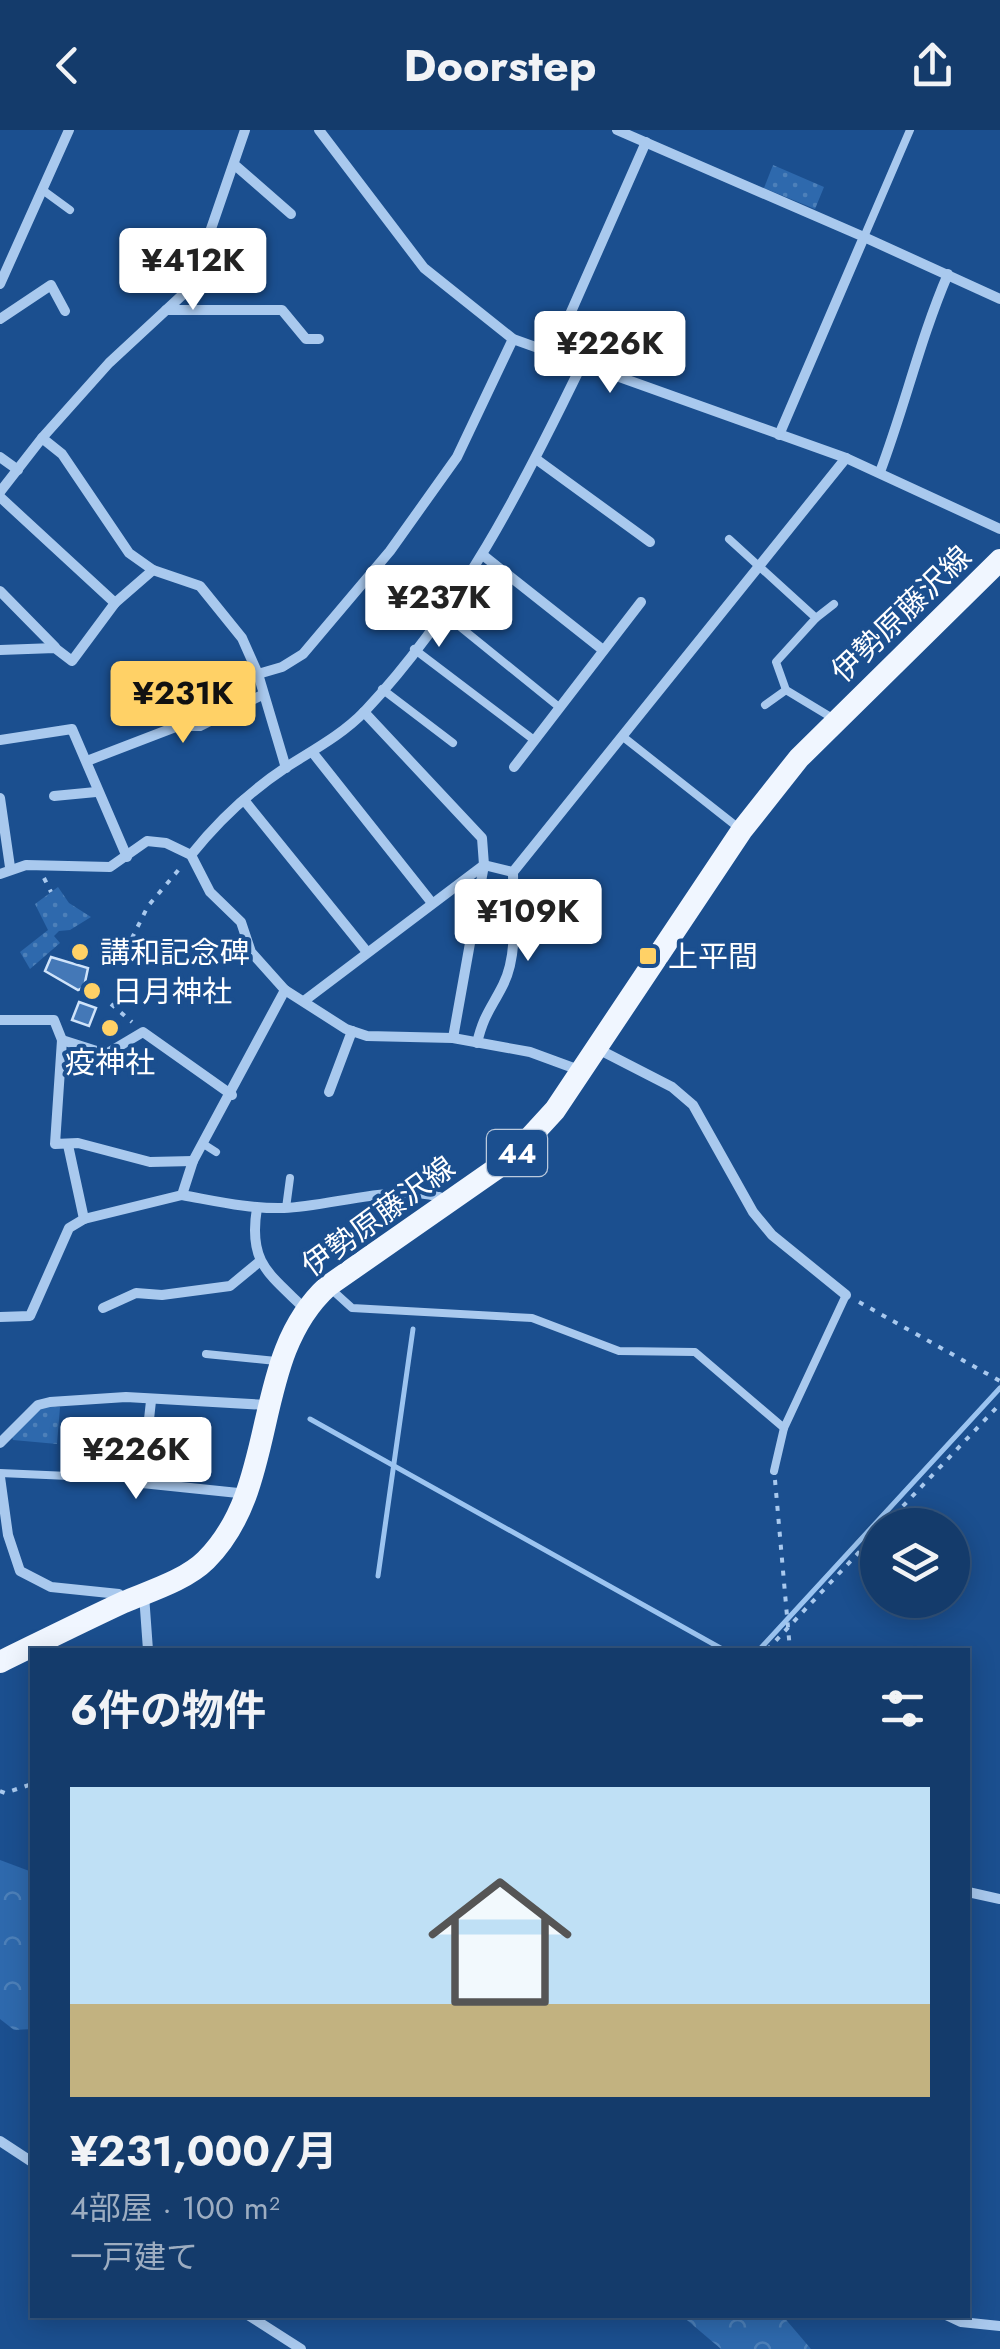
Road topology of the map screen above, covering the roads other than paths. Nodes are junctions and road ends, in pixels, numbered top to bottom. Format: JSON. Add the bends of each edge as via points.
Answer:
{"nodes":[{"id":1,"x":68,"y":130,"type":"edge"},
{"id":2,"x":246,"y":130,"type":"edge"},
{"id":3,"x":319,"y":130,"type":"edge"},
{"id":4,"x":617,"y":130,"type":"edge"},
{"id":5,"x":910,"y":130,"type":"edge"},
{"id":6,"x":646,"y":142,"type":"junction"},
{"id":7,"x":236,"y":166,"type":"junction"},
{"id":8,"x":44,"y":190,"type":"junction"},
{"id":9,"x":275,"y":200,"type":"junction"},
{"id":10,"x":70,"y":210,"type":"dead end"},
{"id":11,"x":271,"y":214,"type":"dead end"},
{"id":12,"x":291,"y":214,"type":"dead end"},
{"id":13,"x":864,"y":237,"type":"junction"},
{"id":14,"x":208,"y":242,"type":"junction"},
{"id":15,"x":169,"y":250,"type":"dead end"},
{"id":16,"x":182,"y":256,"type":"junction"},
{"id":17,"x":168,"y":268,"type":"dead end"},
{"id":18,"x":948,"y":274,"type":"junction"},
{"id":19,"x":0,"y":284,"type":"edge"},
{"id":20,"x":1000,"y":299,"type":"edge"},
{"id":21,"x":166,"y":310,"type":"junction"},
{"id":22,"x":65,"y":311,"type":"dead end"},
{"id":23,"x":2,"y":313,"type":"edge"},
{"id":24,"x":319,"y":339,"type":"dead end"},
{"id":25,"x":512,"y":340,"type":"junction"},
{"id":26,"x":552,"y":354,"type":"junction"},
{"id":27,"x":582,"y":364,"type":"junction"},
{"id":28,"x":779,"y":435,"type":"junction"},
{"id":29,"x":42,"y":438,"type":"junction"},
{"id":30,"x":0,"y":456,"type":"edge"},
{"id":31,"x":846,"y":458,"type":"junction"},
{"id":32,"x":536,"y":459,"type":"junction"},
{"id":33,"x":18,"y":470,"type":"junction"},
{"id":34,"x":880,"y":472,"type":"junction"},
{"id":35,"x":0,"y":494,"type":"edge"},
{"id":36,"x":607,"y":511,"type":"junction"},
{"id":37,"x":599,"y":520,"type":"dead end"},
{"id":38,"x":1000,"y":528,"type":"edge"},
{"id":39,"x":730,"y":539,"type":"dead end"},
{"id":40,"x":650,"y":542,"type":"dead end"},
{"id":41,"x":484,"y":556,"type":"junction"},
{"id":42,"x":1000,"y":560,"type":"edge"},
{"id":43,"x":760,"y":564,"type":"junction"},
{"id":44,"x":153,"y":570,"type":"junction"},
{"id":45,"x":0,"y":591,"type":"edge"},
{"id":46,"x":641,"y":602,"type":"dead end"},
{"id":47,"x":115,"y":603,"type":"junction"},
{"id":48,"x":834,"y":604,"type":"dead end"},
{"id":49,"x":443,"y":613,"type":"junction"},
{"id":50,"x":816,"y":618,"type":"junction"},
{"id":51,"x":56,"y":648,"type":"junction"},
{"id":52,"x":414,"y":649,"type":"junction"},
{"id":53,"x":0,"y":650,"type":"edge"},
{"id":54,"x":603,"y":650,"type":"junction"},
{"id":55,"x":258,"y":674,"type":"junction"},
{"id":56,"x":382,"y":689,"type":"junction"},
{"id":57,"x":786,"y":690,"type":"junction"},
{"id":58,"x":262,"y":694,"type":"junction"},
{"id":59,"x":765,"y":705,"type":"dead end"},
{"id":60,"x":559,"y":707,"type":"junction"},
{"id":61,"x":364,"y":712,"type":"junction"},
{"id":62,"x":834,"y":719,"type":"junction"},
{"id":63,"x":622,"y":736,"type":"junction"},
{"id":64,"x":0,"y":740,"type":"edge"},
{"id":65,"x":534,"y":740,"type":"junction"},
{"id":66,"x":453,"y":742,"type":"dead end"},
{"id":67,"x":314,"y":753,"type":"junction"},
{"id":68,"x":87,"y":761,"type":"junction"},
{"id":69,"x":514,"y":767,"type":"dead end"},
{"id":70,"x":286,"y":768,"type":"junction"},
{"id":71,"x":96,"y":792,"type":"junction"},
{"id":72,"x":54,"y":796,"type":"dead end"},
{"id":73,"x":0,"y":798,"type":"edge"},
{"id":74,"x":244,"y":800,"type":"junction"},
{"id":75,"x":742,"y":830,"type":"junction"},
{"id":76,"x":191,"y":856,"type":"junction"},
{"id":77,"x":127,"y":857,"type":"junction"},
{"id":78,"x":484,"y":865,"type":"junction"},
{"id":79,"x":5,"y":870,"type":"edge"},
{"id":80,"x":513,"y":872,"type":"junction"},
{"id":81,"x":432,"y":903,"type":"junction"},
{"id":82,"x":366,"y":952,"type":"junction"},
{"id":83,"x":285,"y":990,"type":"junction"},
{"id":84,"x":304,"y":1001,"type":"junction"},
{"id":85,"x":0,"y":1020,"type":"edge"},
{"id":86,"x":352,"y":1031,"type":"junction"},
{"id":87,"x":454,"y":1038,"type":"junction"},
{"id":88,"x":62,"y":1040,"type":"junction"},
{"id":89,"x":476,"y":1043,"type":"junction"},
{"id":90,"x":596,"y":1048,"type":"junction"},
{"id":91,"x":581,"y":1071,"type":"junction"},
{"id":92,"x":329,"y":1092,"type":"dead end"},
{"id":93,"x":232,"y":1095,"type":"junction"},
{"id":94,"x":68,"y":1145,"type":"junction"},
{"id":95,"x":205,"y":1146,"type":"junction"},
{"id":96,"x":216,"y":1152,"type":"dead end"},
{"id":97,"x":193,"y":1161,"type":"junction"},
{"id":98,"x":290,"y":1178,"type":"dead end"},
{"id":99,"x":182,"y":1195,"type":"junction"},
{"id":100,"x":446,"y":1200,"type":"junction"},
{"id":101,"x":257,"y":1208,"type":"junction"},
{"id":102,"x":286,"y":1208,"type":"junction"},
{"id":103,"x":84,"y":1220,"type":"junction"},
{"id":104,"x":259,"y":1262,"type":"junction"},
{"id":105,"x":328,"y":1286,"type":"junction"},
{"id":106,"x":846,"y":1295,"type":"joint"},
{"id":107,"x":304,"y":1308,"type":"junction"},
{"id":108,"x":0,"y":1317,"type":"edge"},
{"id":109,"x":120,"y":1318,"type":"dead end"},
{"id":110,"x":206,"y":1354,"type":"dead end"},
{"id":111,"x":281,"y":1362,"type":"junction"},
{"id":112,"x":151,"y":1400,"type":"junction"},
{"id":113,"x":269,"y":1405,"type":"junction"},
{"id":114,"x":784,"y":1428,"type":"junction"},
{"id":115,"x":0,"y":1443,"type":"edge"},
{"id":116,"x":774,"y":1471,"type":"road end"},
{"id":117,"x":0,"y":1475,"type":"edge"},
{"id":118,"x":69,"y":1476,"type":"dead end"},
{"id":119,"x":248,"y":1494,"type":"junction"},
{"id":120,"x":4,"y":1534,"type":"edge"},
{"id":121,"x":134,"y":1598,"type":"junction"},
{"id":122,"x":147,"y":1648,"type":"edge"},
{"id":123,"x":0,"y":1662,"type":"edge"},
{"id":124,"x":970,"y":1892,"type":"edge"},
{"id":125,"x":1000,"y":1899,"type":"edge"},
{"id":126,"x":0,"y":2142,"type":"edge"},
{"id":127,"x":30,"y":2161,"type":"edge"},
{"id":128,"x":253,"y":2318,"type":"edge"},
{"id":129,"x":952,"y":2318,"type":"edge"},
{"id":130,"x":1000,"y":2326,"type":"edge"},
{"id":131,"x":301,"y":2349,"type":"edge"}],
"edges":[{"from":1,"to":8,"type":"street"},
{"from":2,"to":7,"type":"street"},
{"from":3,"to":25,"type":"street","via":[[424,268]]},
{"from":4,"to":6,"type":"street"},
{"from":5,"to":13,"type":"lane"},
{"from":6,"to":13,"type":"street"},
{"from":6,"to":26,"type":"street"},
{"from":7,"to":9,"type":"street"},
{"from":7,"to":14,"type":"street"},
{"from":8,"to":10,"type":"lane"},
{"from":8,"to":19,"type":"street"},
{"from":9,"to":11,"type":"street"},
{"from":9,"to":12,"type":"street"},
{"from":13,"to":18,"type":"street"},
{"from":13,"to":28,"type":"street"},
{"from":14,"to":16,"type":"street","via":[[200,240]]},
{"from":14,"to":21,"type":"street","via":[[191,287]]},
{"from":15,"to":16,"type":"street"},
{"from":16,"to":17,"type":"street"},
{"from":18,"to":20,"type":"street"},
{"from":18,"to":34,"type":"street","via":[[919,343]]},
{"from":21,"to":24,"type":"street","via":[[282,310],[306,339]]},
{"from":21,"to":29,"type":"street"},
{"from":22,"to":23,"type":"street","via":[[52,286]]},
{"from":25,"to":26,"type":"street"},
{"from":25,"to":55,"type":"street","via":[[457,458],[390,551],[302,654]]},
{"from":26,"to":27,"type":"street"},
{"from":27,"to":28,"type":"street"},
{"from":27,"to":32,"type":"street"},
{"from":28,"to":31,"type":"street"},
{"from":29,"to":33,"type":"street"},
{"from":29,"to":44,"type":"street","via":[[62,454],[129,553]]},
{"from":30,"to":33,"type":"street"},
{"from":31,"to":34,"type":"street"},
{"from":31,"to":43,"type":"street"},
{"from":32,"to":36,"type":"street"},
{"from":32,"to":41,"type":"street"},
{"from":33,"to":35,"type":"street"},
{"from":34,"to":38,"type":"street"},
{"from":35,"to":47,"type":"street"},
{"from":36,"to":37,"type":"street"},
{"from":36,"to":40,"type":"street"},
{"from":39,"to":43,"type":"lane"},
{"from":41,"to":49,"type":"street"},
{"from":41,"to":54,"type":"street"},
{"from":42,"to":62,"type":"main road","name":"伊勢原藤沢線","number":"44"},
{"from":43,"to":50,"type":"lane"},
{"from":43,"to":63,"type":"street"},
{"from":44,"to":47,"type":"street"},
{"from":44,"to":55,"type":"street","via":[[200,586],[242,638]]},
{"from":45,"to":51,"type":"street"},
{"from":46,"to":54,"type":"street"},
{"from":47,"to":51,"type":"street","via":[[72,661]]},
{"from":48,"to":50,"type":"lane"},
{"from":49,"to":52,"type":"street"},
{"from":49,"to":60,"type":"lane"},
{"from":50,"to":57,"type":"lane","via":[[776,662]]},
{"from":51,"to":53,"type":"street"},
{"from":52,"to":56,"type":"street"},
{"from":52,"to":65,"type":"lane"},
{"from":54,"to":60,"type":"street"},
{"from":55,"to":58,"type":"street"},
{"from":56,"to":61,"type":"street"},
{"from":56,"to":66,"type":"lane"},
{"from":57,"to":59,"type":"lane"},
{"from":57,"to":62,"type":"lane"},
{"from":58,"to":68,"type":"street","via":[[200,726],[164,725]]},
{"from":58,"to":70,"type":"street"},
{"from":60,"to":65,"type":"street"},
{"from":61,"to":67,"type":"street"},
{"from":61,"to":78,"type":"street","via":[[482,838]]},
{"from":62,"to":75,"type":"main road","name":"伊勢原藤沢線","number":"44"},
{"from":63,"to":75,"type":"lane"},
{"from":63,"to":80,"type":"street"},
{"from":64,"to":68,"type":"street","via":[[72,729]]},
{"from":65,"to":69,"type":"street"},
{"from":67,"to":70,"type":"street"},
{"from":67,"to":81,"type":"street"},
{"from":68,"to":71,"type":"street"},
{"from":70,"to":74,"type":"street"},
{"from":71,"to":72,"type":"street"},
{"from":71,"to":77,"type":"street"},
{"from":73,"to":79,"type":"street"},
{"from":74,"to":76,"type":"street"},
{"from":74,"to":82,"type":"street"},
{"from":75,"to":90,"type":"main road","name":"伊勢原藤沢線","number":"44"},
{"from":76,"to":77,"type":"street","via":[[147,840]]},
{"from":76,"to":83,"type":"street","via":[[210,892],[242,922],[251,952]]},
{"from":77,"to":79,"type":"street","via":[[110,867]]},
{"from":78,"to":80,"type":"street"},
{"from":78,"to":81,"type":"street"},
{"from":78,"to":87,"type":"street"},
{"from":80,"to":89,"type":"street","via":[[514,928],[505,982],[485,1011]]},
{"from":81,"to":82,"type":"street"},
{"from":82,"to":84,"type":"street"},
{"from":83,"to":84,"type":"street"},
{"from":83,"to":93,"type":"street"},
{"from":84,"to":86,"type":"street"},
{"from":85,"to":88,"type":"street","via":[[54,1020]]},
{"from":86,"to":87,"type":"street"},
{"from":86,"to":92,"type":"street"},
{"from":87,"to":89,"type":"street"},
{"from":88,"to":93,"type":"street","via":[[106,1054],[143,1032]]},
{"from":88,"to":94,"type":"street","via":[[55,1144]]},
{"from":89,"to":91,"type":"street","via":[[530,1052]]},
{"from":90,"to":91,"type":"main road","name":"伊勢原藤沢線","number":"44"},
{"from":90,"to":106,"type":"street","via":[[693,1105],[753,1212]]},
{"from":91,"to":100,"type":"main road","name":"伊勢原藤沢線","number":"44","via":[[524,1148]]},
{"from":93,"to":95,"type":"street"},
{"from":94,"to":97,"type":"street","via":[[150,1162]]},
{"from":94,"to":103,"type":"street"},
{"from":95,"to":96,"type":"lane"},
{"from":95,"to":97,"type":"street"},
{"from":97,"to":99,"type":"street"},
{"from":98,"to":102,"type":"lane"},
{"from":99,"to":101,"type":"street"},
{"from":99,"to":103,"type":"street"},
{"from":100,"to":102,"type":"street","via":[[430,1192],[405,1193]]},
{"from":100,"to":105,"type":"main road","name":"伊勢原藤沢線","number":"44"},
{"from":101,"to":102,"type":"street"},
{"from":101,"to":104,"type":"street"},
{"from":103,"to":108,"type":"street","via":[[69,1228],[30,1316]]},
{"from":104,"to":107,"type":"street"},
{"from":104,"to":109,"type":"street","via":[[230,1286],[136,1293],[107,1306]]},
{"from":105,"to":107,"type":"main road","name":"伊勢原藤沢線","number":"44"},
{"from":105,"to":114,"type":"lane","via":[[352,1308],[532,1318],[619,1351],[695,1352]]},
{"from":106,"to":114,"type":"lane"},
{"from":107,"to":111,"type":"main road","name":"伊勢原藤沢線","number":"44"},
{"from":110,"to":111,"type":"lane"},
{"from":111,"to":113,"type":"main road","name":"伊勢原藤沢線","number":"44"},
{"from":112,"to":113,"type":"street"},
{"from":112,"to":115,"type":"street","via":[[38,1405]]},
{"from":112,"to":119,"type":"street","via":[[142,1483]]},
{"from":113,"to":119,"type":"main road","name":"伊勢原藤沢線","number":"44"},
{"from":114,"to":116,"type":"lane"},
{"from":117,"to":118,"type":"lane"},
{"from":117,"to":120,"type":"street"},
{"from":119,"to":121,"type":"main road","name":"伊勢原藤沢線","number":"44","via":[[233,1528],[203,1564]]},
{"from":120,"to":121,"type":"street","via":[[20,1571],[36,1582]]},
{"from":121,"to":122,"type":"street"},
{"from":121,"to":123,"type":"main road","name":"伊勢原藤沢線","number":"44"},
{"from":124,"to":125,"type":"street"},
{"from":126,"to":127,"type":"street"},
{"from":128,"to":131,"type":"street"},
{"from":129,"to":130,"type":"street"}]}
